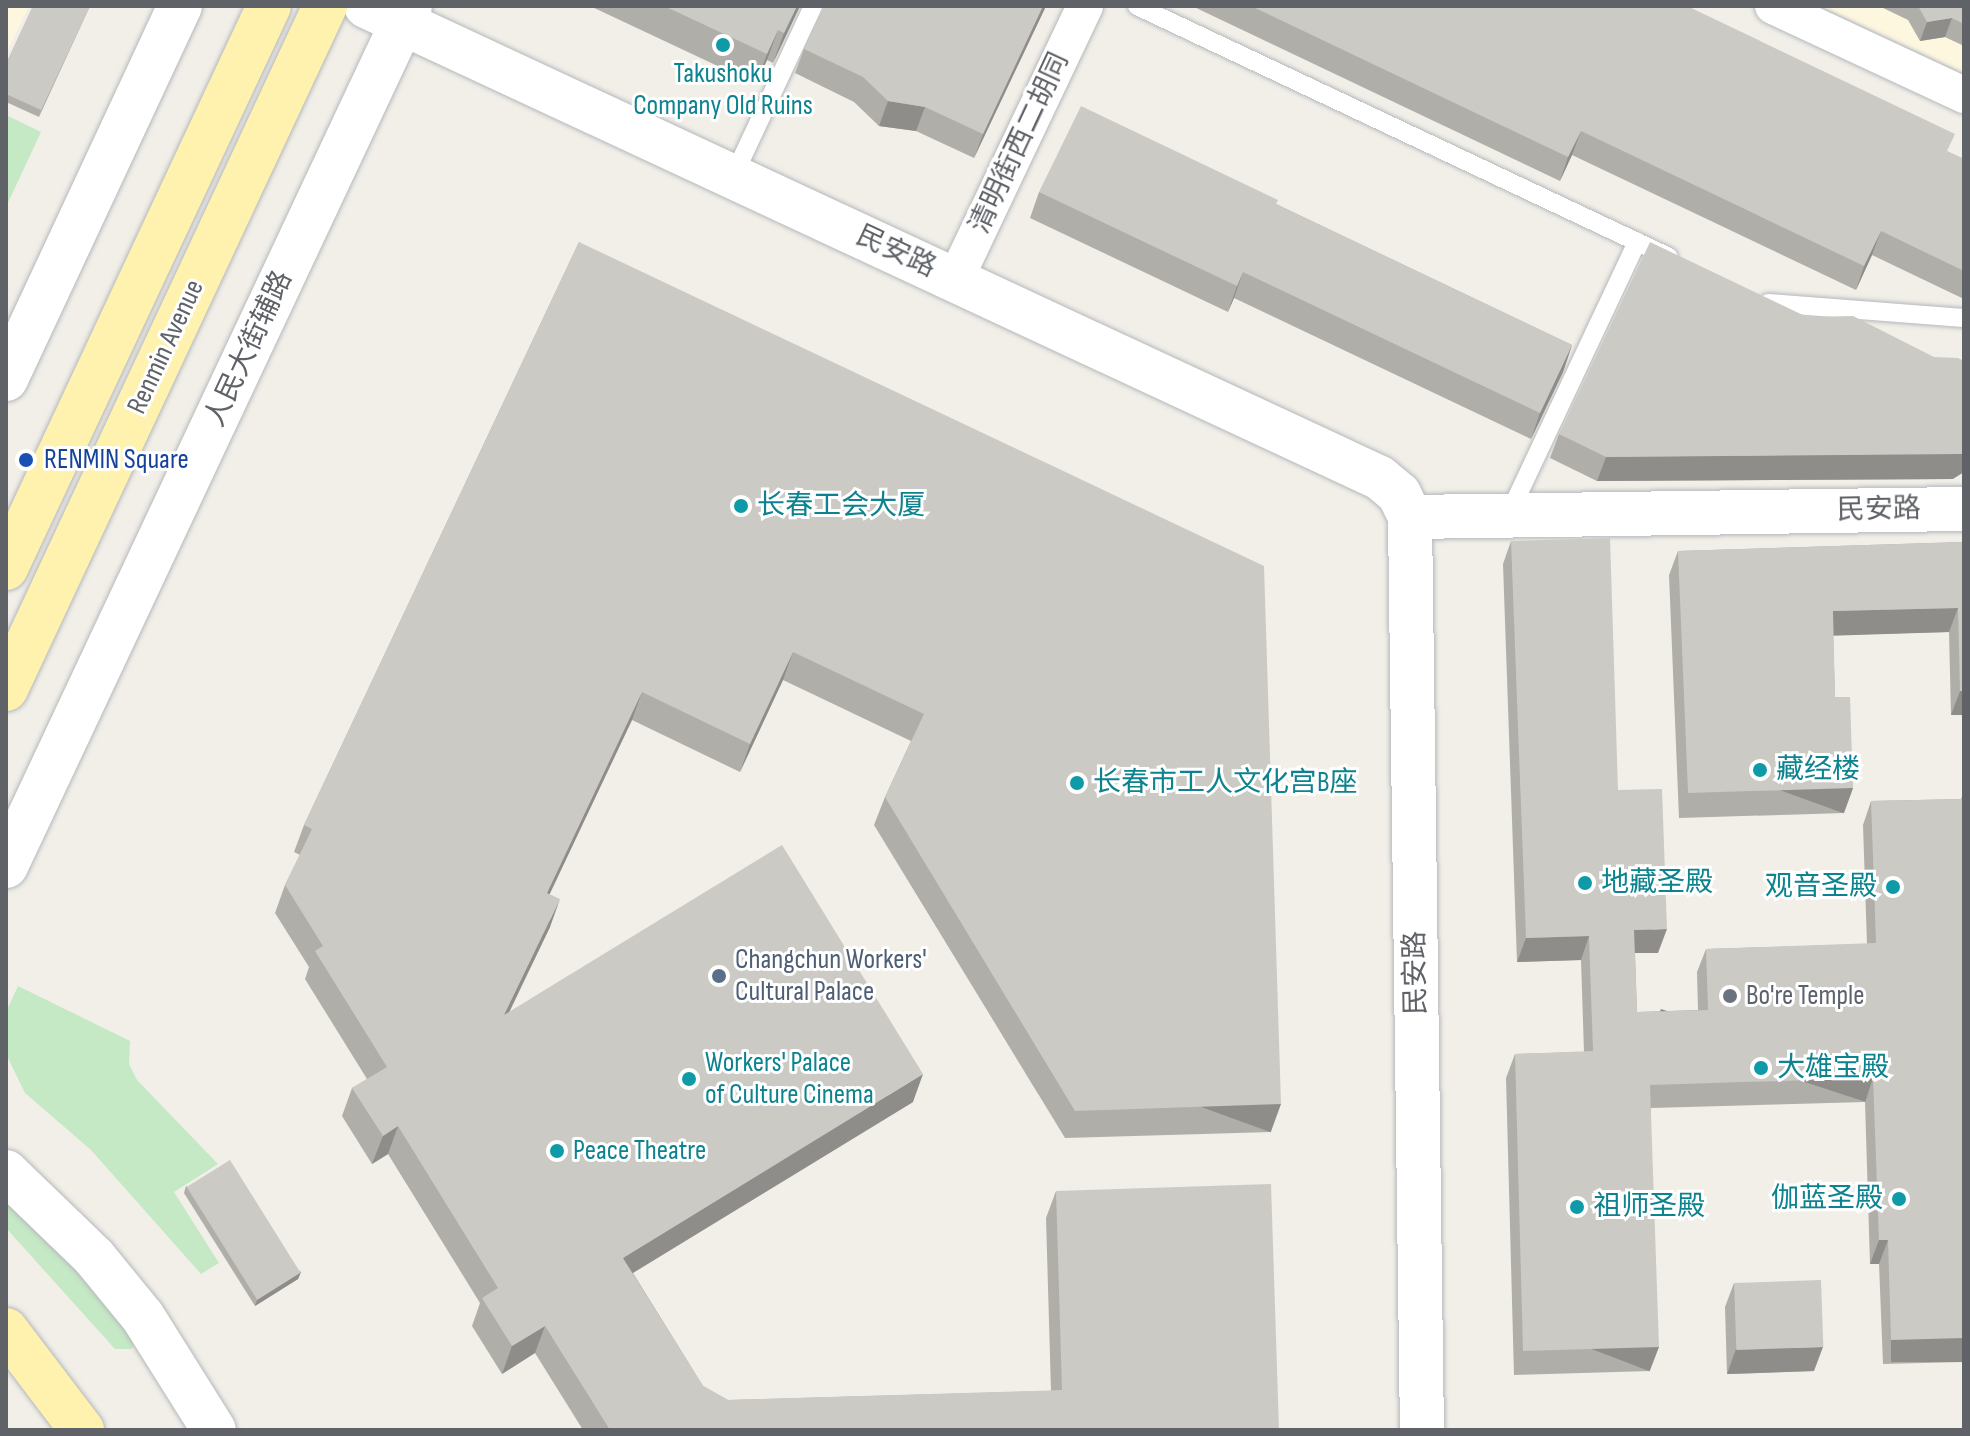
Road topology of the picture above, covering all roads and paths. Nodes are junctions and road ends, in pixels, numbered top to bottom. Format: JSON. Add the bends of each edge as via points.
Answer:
{"nodes":[{"id":1,"x":180,"y":6,"type":"edge"},
{"id":2,"x":269,"y":6,"type":"edge"},
{"id":3,"x":325,"y":6,"type":"edge"},
{"id":4,"x":813,"y":6,"type":"edge"},
{"id":5,"x":1085,"y":6,"type":"edge"},
{"id":6,"x":1137,"y":6,"type":"edge"},
{"id":7,"x":1773,"y":6,"type":"edge"},
{"id":8,"x":393,"y":12,"type":"edge"},
{"id":9,"x":1964,"y":95,"type":"edge"},
{"id":10,"x":733,"y":177,"type":"junction"},
{"id":11,"x":1637,"y":242,"type":"junction"},
{"id":12,"x":1692,"y":268,"type":"edge"},
{"id":13,"x":955,"y":280,"type":"junction"},
{"id":14,"x":1748,"y":294,"type":"edge"},
{"id":15,"x":1964,"y":318,"type":"edge"},
{"id":16,"x":6,"y":379,"type":"edge"},
{"id":17,"x":1964,"y":509,"type":"edge"},
{"id":18,"x":1508,"y":515,"type":"junction"},
{"id":19,"x":1410,"y":517,"type":"junction"},
{"id":20,"x":6,"y":568,"type":"edge"},
{"id":21,"x":6,"y":689,"type":"edge"},
{"id":22,"x":6,"y":866,"type":"edge"},
{"id":23,"x":6,"y":1172,"type":"edge"},
{"id":24,"x":6,"y":1330,"type":"edge"},
{"id":25,"x":82,"y":1430,"type":"edge"},
{"id":26,"x":214,"y":1430,"type":"edge"},
{"id":27,"x":1422,"y":1430,"type":"edge"}],
"edges":[{"from":1,"to":16,"type":"street"},
{"from":2,"to":20,"type":"main road","name":"Renmin Avenue"},
{"from":3,"to":21,"type":"main road","name":"Renmin Avenue"},
{"from":4,"to":10,"type":"lane"},
{"from":5,"to":13,"type":"street","name":"清明街西二胡同"},
{"from":6,"to":11,"type":"lane"},
{"from":7,"to":9,"type":"street"},
{"from":8,"to":10,"type":"street","name":"民安路"},
{"from":8,"to":22,"type":"street","name":"人民大街辅路"},
{"from":10,"to":13,"type":"street","name":"民安路"},
{"from":11,"to":12,"type":"lane"},
{"from":11,"to":18,"type":"lane"},
{"from":13,"to":19,"type":"street","name":"民安路","via":[[1380,478],[1399,494]]},
{"from":14,"to":15,"type":"lane","via":[[1776,307]]},
{"from":17,"to":18,"type":"street","name":"民安路"},
{"from":18,"to":19,"type":"street","name":"民安路"},
{"from":19,"to":27,"type":"street","name":"民安路"},
{"from":23,"to":26,"type":"street","via":[[84,1246],[143,1317]]},
{"from":24,"to":25,"type":"main road"}]}
